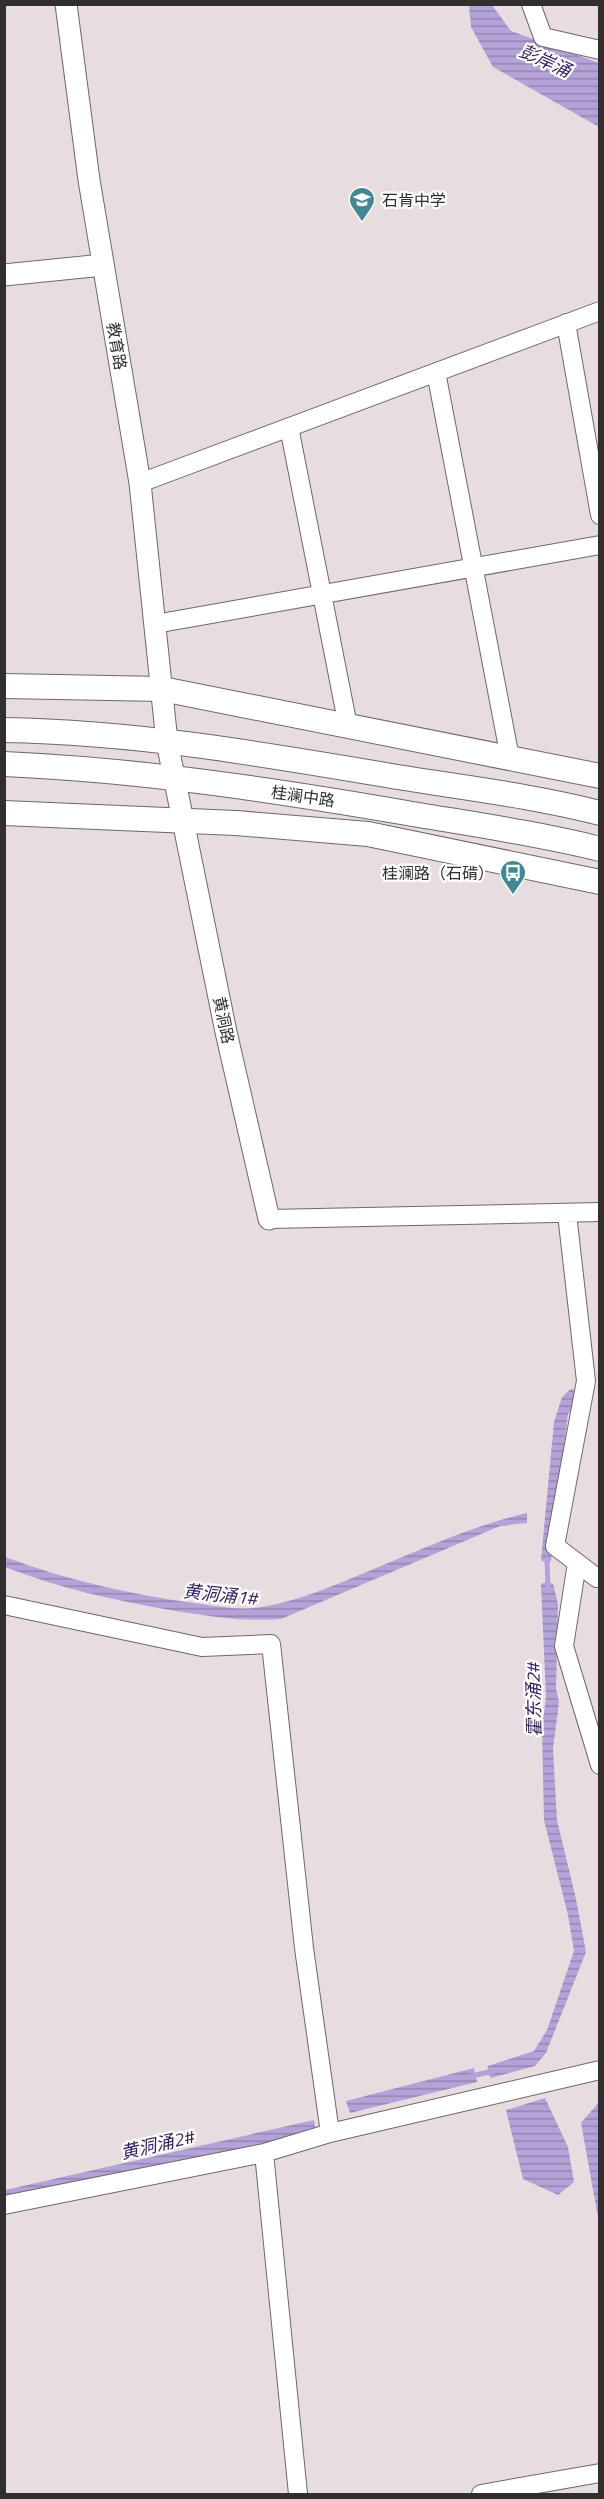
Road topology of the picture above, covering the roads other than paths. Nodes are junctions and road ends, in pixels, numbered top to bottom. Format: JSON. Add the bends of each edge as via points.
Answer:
{"nodes":[{"id":1,"x":66,"y":4,"type":"edge"},
{"id":2,"x":531,"y":4,"type":"edge"},
{"id":3,"x":600,"y":50,"type":"edge"},
{"id":4,"x":103,"y":265,"type":"junction"},
{"id":5,"x":4,"y":275,"type":"edge"},
{"id":6,"x":600,"y":310,"type":"edge"},
{"id":7,"x":566,"y":324,"type":"junction"},
{"id":8,"x":436,"y":372,"type":"junction"},
{"id":9,"x":289,"y":427,"type":"junction"},
{"id":10,"x":140,"y":483,"type":"junction"},
{"id":11,"x":600,"y":515,"type":"edge"},
{"id":12,"x":600,"y":546,"type":"edge"},
{"id":13,"x":473,"y":568,"type":"junction"},
{"id":14,"x":322,"y":595,"type":"junction"},
{"id":15,"x":155,"y":624,"type":"junction"},
{"id":16,"x":4,"y":686,"type":"edge"},
{"id":17,"x":162,"y":689,"type":"junction"},
{"id":18,"x":348,"y":726,"type":"junction"},
{"id":19,"x":4,"y":730,"type":"edge"},
{"id":20,"x":167,"y":742,"type":"junction"},
{"id":21,"x":510,"y":758,"type":"junction"},
{"id":22,"x":4,"y":764,"type":"edge"},
{"id":23,"x":600,"y":776,"type":"edge"},
{"id":24,"x":175,"y":778,"type":"junction"},
{"id":25,"x":600,"y":795,"type":"edge"},
{"id":26,"x":557,"y":804,"type":"junction"},
{"id":27,"x":4,"y":813,"type":"edge"},
{"id":28,"x":600,"y":813,"type":"edge"},
{"id":29,"x":183,"y":820,"type":"junction"},
{"id":30,"x":600,"y":849,"type":"edge"},
{"id":31,"x":600,"y":882,"type":"edge"},
{"id":32,"x":600,"y":1212,"type":"edge"},
{"id":33,"x":567,"y":1214,"type":"junction"},
{"id":34,"x":269,"y":1219,"type":"joint"},
{"id":35,"x":577,"y":1563,"type":"junction"},
{"id":36,"x":600,"y":1576,"type":"edge"},
{"id":37,"x":4,"y":1605,"type":"edge"},
{"id":38,"x":600,"y":1765,"type":"edge"},
{"id":39,"x":600,"y":2070,"type":"edge"},
{"id":40,"x":330,"y":2133,"type":"junction"},
{"id":41,"x":264,"y":2152,"type":"junction"},
{"id":42,"x":4,"y":2205,"type":"edge"},
{"id":43,"x":600,"y":2473,"type":"edge"},
{"id":44,"x":298,"y":2494,"type":"edge"},
{"id":45,"x":481,"y":2494,"type":"edge"}],
"edges":[{"from":1,"to":4,"type":"street","name":"教育路"},
{"from":2,"to":3,"type":"street","via":[[543,37]]},
{"from":4,"to":5,"type":"street"},
{"from":4,"to":10,"type":"street","name":"教育路"},
{"from":6,"to":7,"type":"street"},
{"from":7,"to":8,"type":"street"},
{"from":7,"to":11,"type":"street"},
{"from":8,"to":9,"type":"street"},
{"from":8,"to":13,"type":"street"},
{"from":9,"to":10,"type":"street"},
{"from":9,"to":14,"type":"street"},
{"from":10,"to":15,"type":"street","name":"教育路"},
{"from":12,"to":13,"type":"street"},
{"from":13,"to":14,"type":"street"},
{"from":13,"to":21,"type":"street"},
{"from":14,"to":15,"type":"street"},
{"from":14,"to":18,"type":"street"},
{"from":15,"to":17,"type":"street","name":"教育路"},
{"from":16,"to":17,"type":"main road"},
{"from":17,"to":18,"type":"main road"},
{"from":17,"to":20,"type":"street","name":"教育路"},
{"from":18,"to":21,"type":"main road"},
{"from":19,"to":20,"type":"main road","name":"桂澜中路"},
{"from":20,"to":24,"type":"street","name":"黄洞路"},
{"from":20,"to":26,"type":"main road","name":"桂澜中路"},
{"from":21,"to":23,"type":"main road"},
{"from":22,"to":24,"type":"main road","name":"桂澜中路"},
{"from":24,"to":29,"type":"street","name":"黄洞路"},
{"from":24,"to":30,"type":"main road","name":"桂澜中路","via":[[338,801]]},
{"from":25,"to":26,"type":"main road"},
{"from":26,"to":28,"type":"main road","name":"桂澜中路"},
{"from":27,"to":29,"type":"main road"},
{"from":29,"to":31,"type":"main road","via":[[368,834]]},
{"from":29,"to":34,"type":"street","name":"黄洞路"},
{"from":32,"to":33,"type":"street"},
{"from":33,"to":34,"type":"street"},
{"from":33,"to":35,"type":"street","via":[[586,1381],[555,1546]]},
{"from":35,"to":36,"type":"street","via":[[597,1578]]},
{"from":35,"to":38,"type":"street","via":[[564,1646]]},
{"from":37,"to":40,"type":"street","via":[[202,1647],[271,1644],[304,1948]]},
{"from":39,"to":40,"type":"street"},
{"from":40,"to":41,"type":"street"},
{"from":41,"to":42,"type":"street"},
{"from":41,"to":44,"type":"street"},
{"from":43,"to":45,"type":"street"}]}
